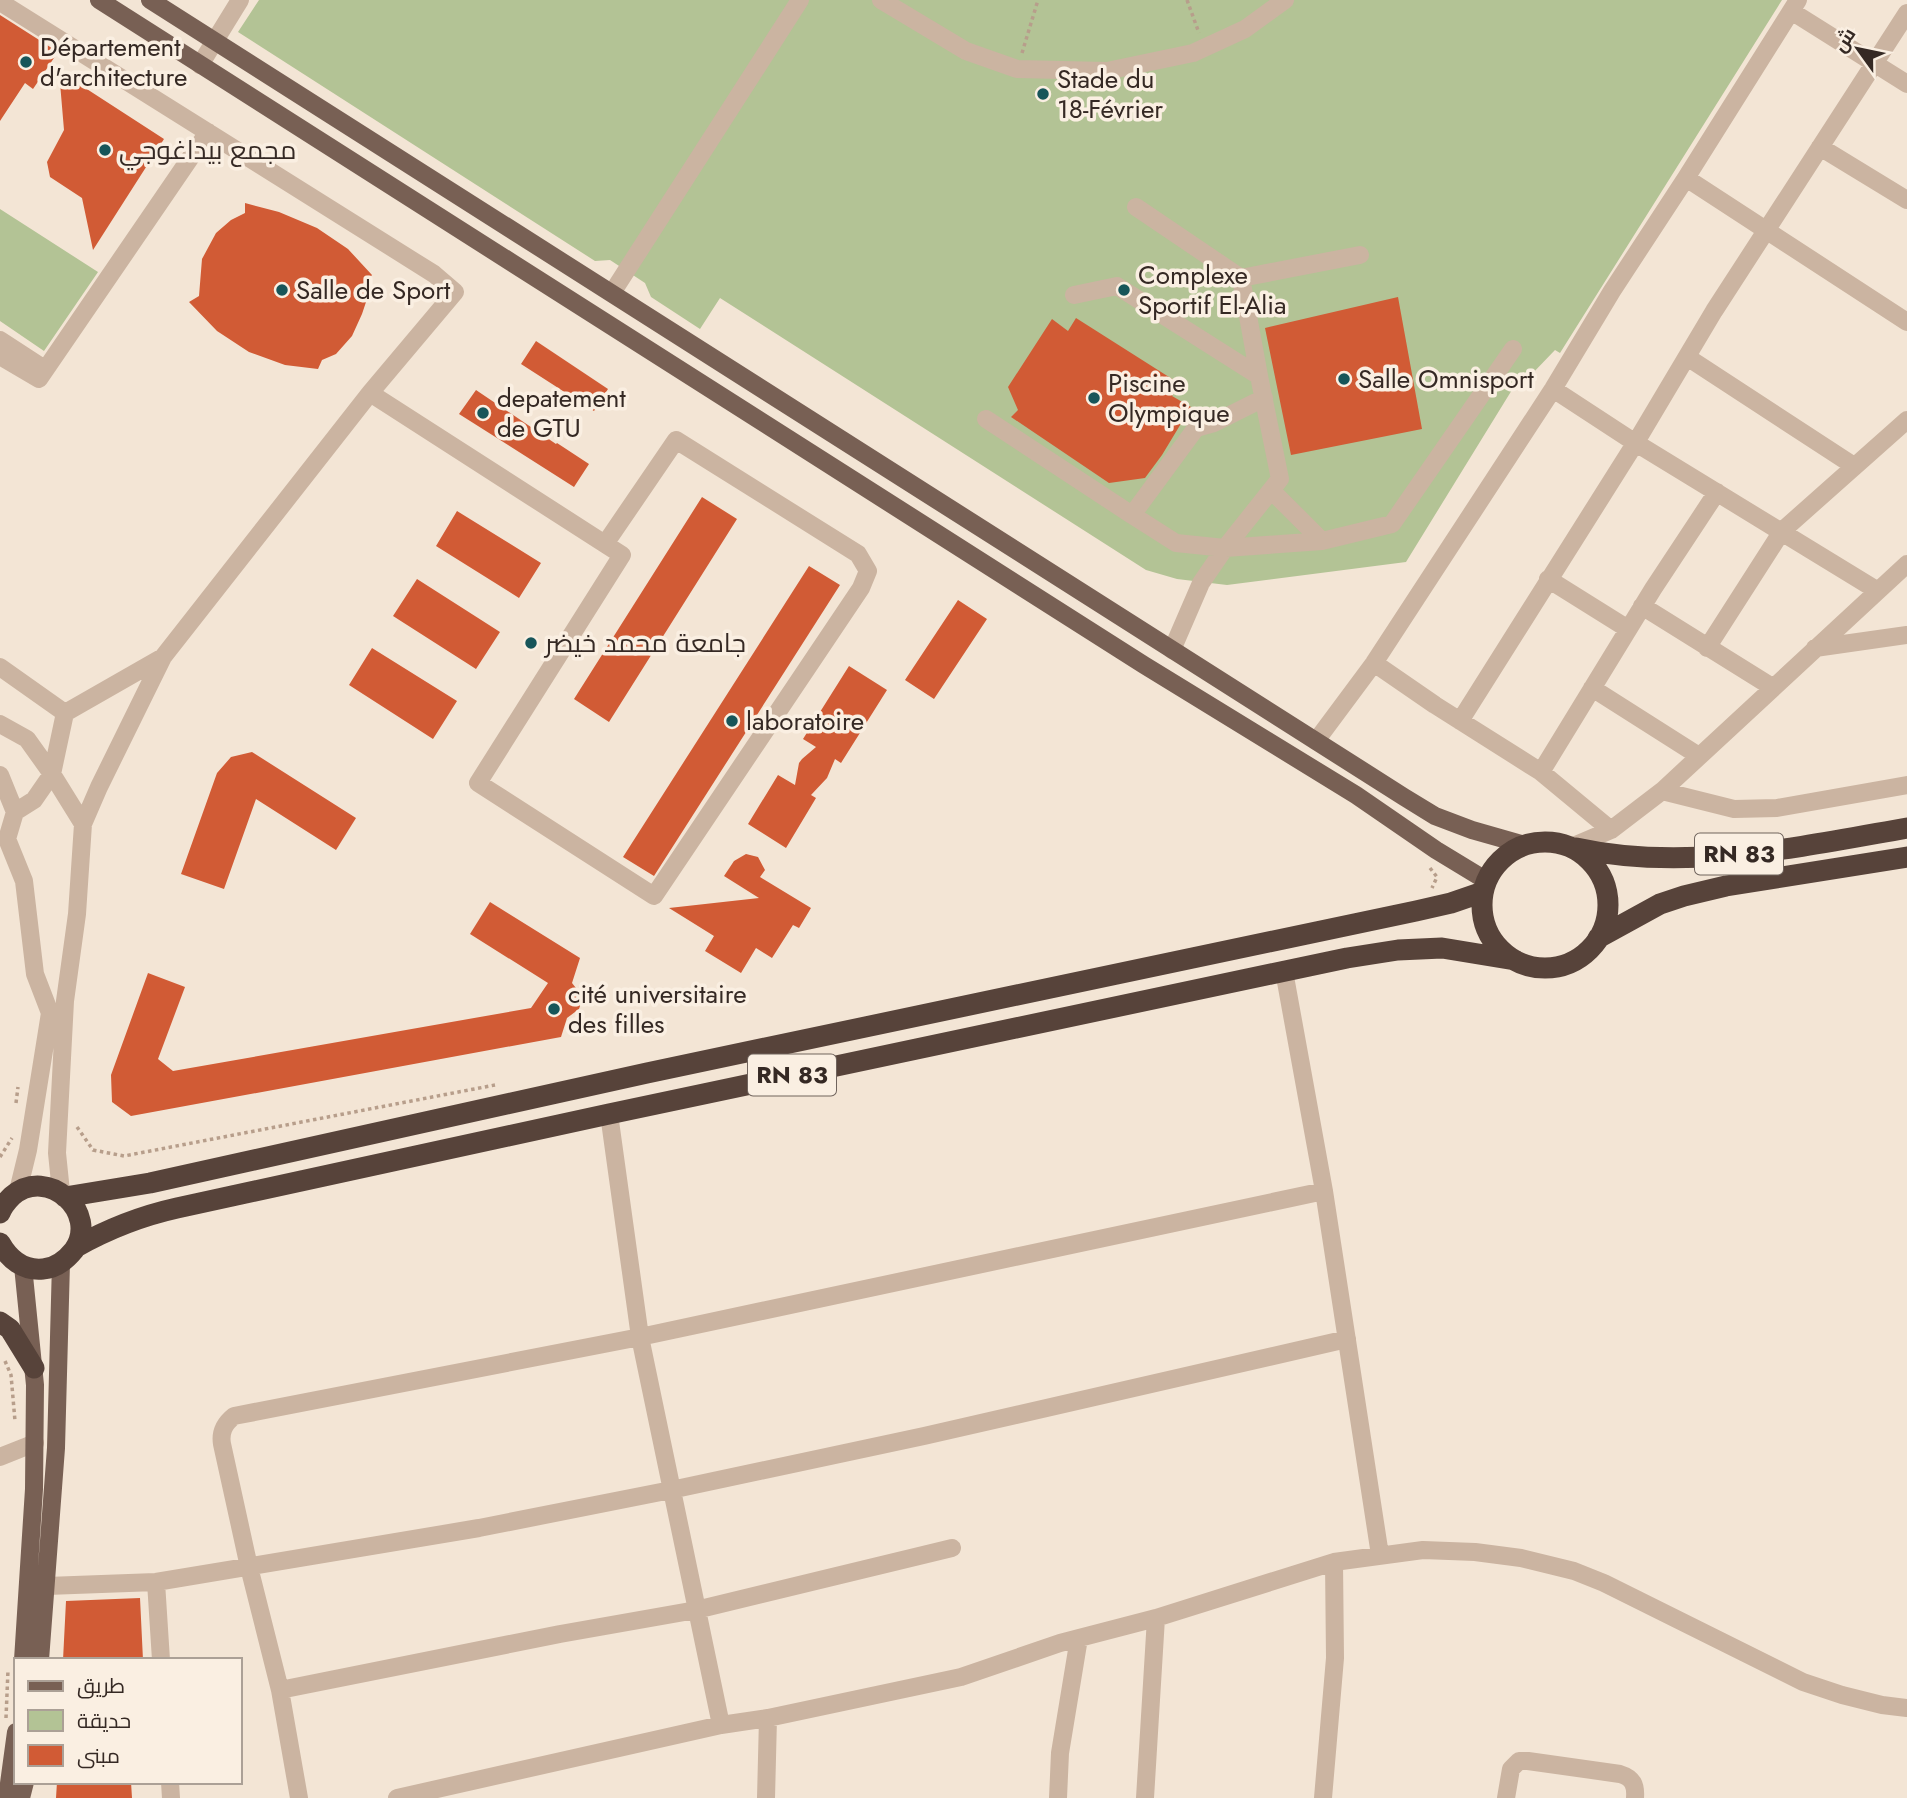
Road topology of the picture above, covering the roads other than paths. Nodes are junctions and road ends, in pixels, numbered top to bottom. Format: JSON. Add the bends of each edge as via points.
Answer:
{"nodes":[{"id":1,"x":99,"y":0,"type":"edge"},
{"id":2,"x":150,"y":0,"type":"edge"},
{"id":3,"x":240,"y":0,"type":"edge"},
{"id":4,"x":800,"y":0,"type":"edge"},
{"id":5,"x":881,"y":0,"type":"edge"},
{"id":6,"x":1285,"y":0,"type":"edge"},
{"id":7,"x":0,"y":2,"type":"edge"},
{"id":8,"x":1795,"y":6,"type":"edge"},
{"id":9,"x":1907,"y":13,"type":"edge"},
{"id":10,"x":214,"y":41,"type":"junction"},
{"id":11,"x":1875,"y":64,"type":"junction"},
{"id":12,"x":200,"y":65,"type":"junction"},
{"id":13,"x":1907,"y":84,"type":"edge"},
{"id":14,"x":208,"y":132,"type":"junction"},
{"id":15,"x":1820,"y":147,"type":"junction"},
{"id":16,"x":1686,"y":178,"type":"junction"},
{"id":17,"x":1907,"y":200,"type":"edge"},
{"id":18,"x":1136,"y":207,"type":"dead end"},
{"id":19,"x":1767,"y":229,"type":"junction"},
{"id":20,"x":1360,"y":255,"type":"dead end"},
{"id":21,"x":1241,"y":278,"type":"junction"},
{"id":22,"x":612,"y":293,"type":"junction"},
{"id":23,"x":1074,"y":295,"type":"dead end"},
{"id":24,"x":1907,"y":322,"type":"edge"},
{"id":25,"x":0,"y":341,"type":"edge"},
{"id":26,"x":1513,"y":349,"type":"dead end"},
{"id":27,"x":0,"y":356,"type":"edge"},
{"id":28,"x":1687,"y":357,"type":"junction"},
{"id":29,"x":43,"y":374,"type":"junction"},
{"id":30,"x":1259,"y":376,"type":"junction"},
{"id":31,"x":1553,"y":389,"type":"junction"},
{"id":32,"x":370,"y":393,"type":"junction"},
{"id":33,"x":1264,"y":398,"type":"junction"},
{"id":34,"x":986,"y":419,"type":"dead end"},
{"id":35,"x":1907,"y":419,"type":"edge"},
{"id":36,"x":1636,"y":442,"type":"junction"},
{"id":37,"x":1854,"y":466,"type":"junction"},
{"id":38,"x":1271,"y":490,"type":"junction"},
{"id":39,"x":1717,"y":492,"type":"junction"},
{"id":40,"x":1132,"y":515,"type":"junction"},
{"id":41,"x":1782,"y":531,"type":"junction"},
{"id":42,"x":1322,"y":541,"type":"junction"},
{"id":43,"x":605,"y":544,"type":"junction"},
{"id":44,"x":1226,"y":548,"type":"junction"},
{"id":45,"x":1907,"y":564,"type":"edge"},
{"id":46,"x":1548,"y":579,"type":"junction"},
{"id":47,"x":1878,"y":591,"type":"junction"},
{"id":48,"x":1642,"y":606,"type":"junction"},
{"id":49,"x":1628,"y":629,"type":"junction"},
{"id":50,"x":1907,"y":635,"type":"edge"},
{"id":51,"x":1707,"y":648,"type":"junction"},
{"id":52,"x":1815,"y":648,"type":"junction"},
{"id":53,"x":1172,"y":650,"type":"junction"},
{"id":54,"x":163,"y":657,"type":"junction"},
{"id":55,"x":1374,"y":663,"type":"junction"},
{"id":56,"x":0,"y":667,"type":"edge"},
{"id":57,"x":1772,"y":687,"type":"junction"},
{"id":58,"x":1592,"y":688,"type":"junction"},
{"id":59,"x":65,"y":713,"type":"junction"},
{"id":60,"x":1460,"y":721,"type":"junction"},
{"id":61,"x":0,"y":724,"type":"edge"},
{"id":62,"x":1316,"y":741,"type":"junction"},
{"id":63,"x":1699,"y":756,"type":"junction"},
{"id":64,"x":1541,"y":772,"type":"junction"},
{"id":65,"x":52,"y":774,"type":"junction"},
{"id":66,"x":0,"y":775,"type":"edge"},
{"id":67,"x":1907,"y":785,"type":"edge"},
{"id":68,"x":1662,"y":791,"type":"junction"},
{"id":69,"x":15,"y":812,"type":"junction"},
{"id":70,"x":83,"y":824,"type":"junction"},
{"id":71,"x":1907,"y":828,"type":"edge"},
{"id":72,"x":1611,"y":830,"type":"junction"},
{"id":73,"x":1525,"y":845,"type":"junction"},
{"id":74,"x":1571,"y":847,"type":"junction"},
{"id":75,"x":1907,"y":857,"type":"edge"},
{"id":76,"x":1485,"y":887,"type":"junction"},
{"id":77,"x":1598,"y":938,"type":"junction"},
{"id":78,"x":1515,"y":960,"type":"junction"},
{"id":79,"x":1284,"y":971,"type":"junction"},
{"id":80,"x":609,"y":1114,"type":"junction"},
{"id":81,"x":1324,"y":1191,"type":"junction"},
{"id":82,"x":63,"y":1194,"type":"junction"},
{"id":83,"x":5,"y":1204,"type":"edge"},
{"id":84,"x":0,"y":1243,"type":"edge"},
{"id":85,"x":76,"y":1247,"type":"junction"},
{"id":86,"x":61,"y":1262,"type":"junction"},
{"id":87,"x":12,"y":1265,"type":"edge"},
{"id":88,"x":0,"y":1322,"type":"edge"},
{"id":89,"x":640,"y":1337,"type":"junction"},
{"id":90,"x":1347,"y":1339,"type":"junction"},
{"id":91,"x":34,"y":1368,"type":"junction"},
{"id":92,"x":34,"y":1443,"type":"junction"},
{"id":93,"x":0,"y":1457,"type":"edge"},
{"id":94,"x":671,"y":1490,"type":"junction"},
{"id":95,"x":952,"y":1548,"type":"dead end"},
{"id":96,"x":1380,"y":1555,"type":"junction"},
{"id":97,"x":1334,"y":1562,"type":"junction"},
{"id":98,"x":249,"y":1567,"type":"junction"},
{"id":99,"x":156,"y":1582,"type":"junction"},
{"id":100,"x":47,"y":1586,"type":"junction"},
{"id":101,"x":696,"y":1610,"type":"junction"},
{"id":102,"x":1156,"y":1619,"type":"junction"},
{"id":103,"x":1079,"y":1639,"type":"junction"},
{"id":104,"x":23,"y":1658,"type":"edge"},
{"id":105,"x":40,"y":1658,"type":"edge"},
{"id":106,"x":161,"y":1658,"type":"edge"},
{"id":107,"x":280,"y":1690,"type":"junction"},
{"id":108,"x":1907,"y":1708,"type":"edge"},
{"id":109,"x":768,"y":1718,"type":"junction"},
{"id":110,"x":720,"y":1725,"type":"junction"},
{"id":111,"x":14,"y":1747,"type":"edge"},
{"id":112,"x":405,"y":1797,"type":"edge"},
{"id":113,"x":7,"y":1798,"type":"edge"},
{"id":114,"x":299,"y":1798,"type":"edge"},
{"id":115,"x":766,"y":1798,"type":"edge"},
{"id":116,"x":1058,"y":1798,"type":"edge"},
{"id":117,"x":1145,"y":1798,"type":"edge"},
{"id":118,"x":1323,"y":1798,"type":"edge"},
{"id":119,"x":1506,"y":1798,"type":"edge"},
{"id":120,"x":1635,"y":1798,"type":"edge"}],
"edges":[{"from":1,"to":12,"type":"main road"},
{"from":2,"to":10,"type":"main road"},
{"from":3,"to":10,"type":"street"},
{"from":4,"to":22,"type":"street"},
{"from":5,"to":6,"type":"street","via":[[966,51],[1017,69],[1107,71],[1192,53],[1245,29]]},
{"from":7,"to":14,"type":"street"},
{"from":8,"to":11,"type":"street"},
{"from":8,"to":16,"type":"street"},
{"from":9,"to":11,"type":"street"},
{"from":10,"to":12,"type":"street"},
{"from":10,"to":22,"type":"main road"},
{"from":11,"to":13,"type":"street"},
{"from":11,"to":15,"type":"street"},
{"from":12,"to":76,"type":"main road","via":[[1356,795]]},
{"from":14,"to":29,"type":"street"},
{"from":14,"to":32,"type":"street","via":[[434,274],[455,292]]},
{"from":15,"to":17,"type":"street"},
{"from":15,"to":19,"type":"street"},
{"from":16,"to":19,"type":"street"},
{"from":16,"to":31,"type":"street"},
{"from":18,"to":21,"type":"street"},
{"from":19,"to":24,"type":"street"},
{"from":19,"to":28,"type":"street"},
{"from":20,"to":21,"type":"street"},
{"from":21,"to":30,"type":"street"},
{"from":22,"to":53,"type":"main road"},
{"from":23,"to":30,"type":"street","via":[[1117,286]]},
{"from":25,"to":29,"type":"street"},
{"from":26,"to":42,"type":"street","via":[[1392,524]]},
{"from":27,"to":29,"type":"street"},
{"from":28,"to":36,"type":"street"},
{"from":28,"to":37,"type":"street"},
{"from":30,"to":33,"type":"street"},
{"from":31,"to":36,"type":"street"},
{"from":31,"to":55,"type":"street"},
{"from":32,"to":43,"type":"street"},
{"from":32,"to":54,"type":"street"},
{"from":33,"to":38,"type":"street","via":[[1280,479]]},
{"from":33,"to":40,"type":"street","via":[[1196,428]]},
{"from":34,"to":40,"type":"street"},
{"from":35,"to":37,"type":"street"},
{"from":36,"to":39,"type":"street"},
{"from":36,"to":46,"type":"street"},
{"from":37,"to":41,"type":"street"},
{"from":38,"to":42,"type":"street"},
{"from":38,"to":44,"type":"street"},
{"from":39,"to":41,"type":"street"},
{"from":39,"to":48,"type":"street"},
{"from":40,"to":44,"type":"street","via":[[1176,543]]},
{"from":41,"to":47,"type":"street"},
{"from":41,"to":51,"type":"street"},
{"from":42,"to":44,"type":"street"},
{"from":43,"to":43,"type":"street","via":[[622,555],[478,783],[654,896],[868,571],[858,554],[676,440]]},
{"from":44,"to":53,"type":"street","via":[[1201,583]]},
{"from":45,"to":47,"type":"street"},
{"from":46,"to":49,"type":"street"},
{"from":46,"to":60,"type":"street"},
{"from":47,"to":52,"type":"street"},
{"from":48,"to":49,"type":"street"},
{"from":48,"to":51,"type":"street"},
{"from":49,"to":58,"type":"street"},
{"from":50,"to":52,"type":"street"},
{"from":51,"to":57,"type":"street"},
{"from":52,"to":57,"type":"street"},
{"from":53,"to":62,"type":"main road"},
{"from":54,"to":59,"type":"street"},
{"from":54,"to":70,"type":"street"},
{"from":55,"to":60,"type":"street"},
{"from":55,"to":62,"type":"street"},
{"from":56,"to":59,"type":"street"},
{"from":57,"to":63,"type":"street"},
{"from":58,"to":63,"type":"street"},
{"from":58,"to":64,"type":"street"},
{"from":59,"to":65,"type":"street"},
{"from":60,"to":64,"type":"street"},
{"from":61,"to":65,"type":"street","via":[[27,739]]},
{"from":62,"to":73,"type":"main road","via":[[1435,816]]},
{"from":63,"to":68,"type":"street"},
{"from":64,"to":72,"type":"street"},
{"from":65,"to":69,"type":"street","via":[[34,800]]},
{"from":65,"to":70,"type":"street"},
{"from":66,"to":69,"type":"street"},
{"from":67,"to":68,"type":"street","via":[[1777,808],[1734,809]]},
{"from":68,"to":72,"type":"street"},
{"from":69,"to":83,"type":"street","via":[[7,839],[24,881],[35,974],[50,1013],[28,1150]]},
{"from":70,"to":82,"type":"street","via":[[60,1077],[57,1153]]},
{"from":71,"to":74,"type":"highway","number":"RN 83","via":[[1810,845],[1676,859]]},
{"from":72,"to":74,"type":"street"},
{"from":73,"to":74,"type":"highway","via":[[1549,842]]},
{"from":73,"to":76,"type":"highway","via":[[1496,865]]},
{"from":74,"to":77,"type":"highway","via":[[1589,859],[1608,897]]},
{"from":75,"to":77,"type":"highway","number":"RN 83","via":[[1684,896]]},
{"from":76,"to":78,"type":"highway","via":[[1482,908],[1488,931]]},
{"from":76,"to":82,"type":"highway","number":"RN 83","via":[[1451,903],[1403,914],[150,1183]]},
{"from":77,"to":78,"type":"highway","via":[[1575,960],[1561,965],[1530,966]]},
{"from":78,"to":79,"type":"highway","number":"RN 83","via":[[1442,948],[1398,950]]},
{"from":79,"to":80,"type":"highway","number":"RN 83"},
{"from":79,"to":81,"type":"street"},
{"from":80,"to":85,"type":"highway","number":"RN 83","via":[[156,1213]]},
{"from":80,"to":89,"type":"street"},
{"from":81,"to":89,"type":"street"},
{"from":81,"to":90,"type":"street"},
{"from":82,"to":83,"type":"highway","via":[[37,1186]]},
{"from":82,"to":85,"type":"highway","via":[[81,1222]]},
{"from":84,"to":87,"type":"highway"},
{"from":85,"to":86,"type":"highway"},
{"from":86,"to":87,"type":"highway","via":[[41,1270]]},
{"from":86,"to":100,"type":"main road"},
{"from":87,"to":91,"type":"main road"},
{"from":88,"to":91,"type":"highway","via":[[10,1329]]},
{"from":89,"to":94,"type":"street"},
{"from":89,"to":98,"type":"street","via":[[234,1416],[221,1438]]},
{"from":90,"to":94,"type":"street"},
{"from":90,"to":96,"type":"street"},
{"from":91,"to":92,"type":"main road"},
{"from":92,"to":93,"type":"street"},
{"from":92,"to":104,"type":"main road"},
{"from":94,"to":98,"type":"street"},
{"from":94,"to":101,"type":"street"},
{"from":95,"to":101,"type":"street"},
{"from":96,"to":97,"type":"street"},
{"from":96,"to":108,"type":"street","via":[[1423,1549],[1475,1552],[1574,1572],[1803,1682]]},
{"from":97,"to":102,"type":"street"},
{"from":97,"to":118,"type":"street","via":[[1335,1658]]},
{"from":98,"to":99,"type":"street"},
{"from":98,"to":107,"type":"street"},
{"from":99,"to":100,"type":"street"},
{"from":99,"to":106,"type":"street"},
{"from":100,"to":105,"type":"main road"},
{"from":101,"to":107,"type":"street"},
{"from":101,"to":110,"type":"street"},
{"from":102,"to":103,"type":"street"},
{"from":102,"to":117,"type":"street"},
{"from":103,"to":109,"type":"street","via":[[961,1677]]},
{"from":103,"to":116,"type":"street","via":[[1060,1753]]},
{"from":107,"to":114,"type":"street"},
{"from":109,"to":110,"type":"street"},
{"from":109,"to":115,"type":"street"},
{"from":110,"to":112,"type":"street"},
{"from":111,"to":113,"type":"main road"},
{"from":119,"to":120,"type":"street","via":[[1511,1769],[1528,1760],[1624,1775],[1633,1781]]}]}
